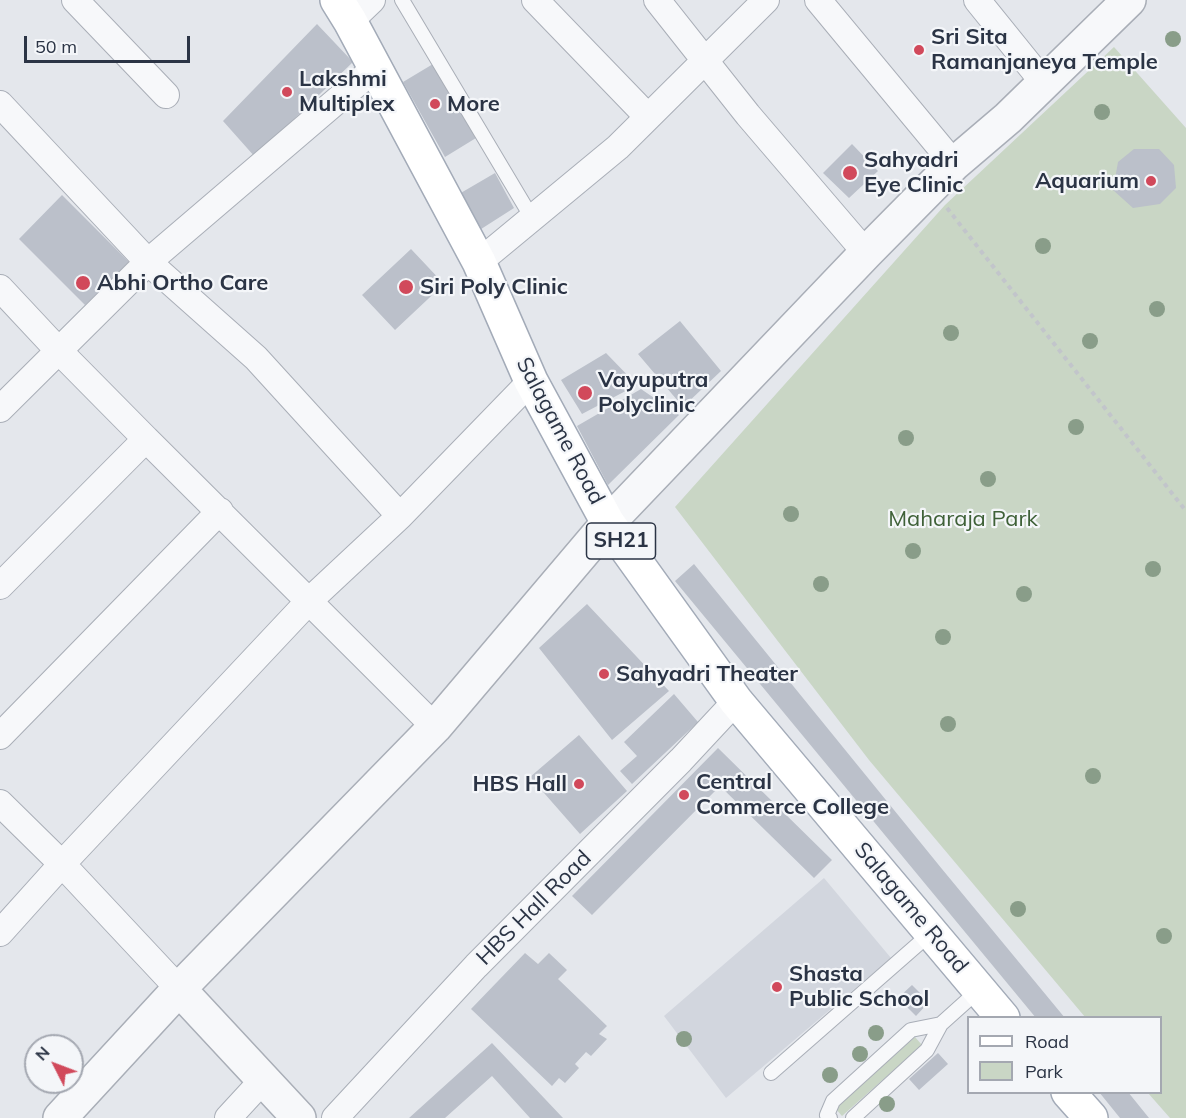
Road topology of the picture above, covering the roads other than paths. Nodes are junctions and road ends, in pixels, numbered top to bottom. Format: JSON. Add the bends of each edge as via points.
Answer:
{"nodes":[{"id":1,"x":75,"y":0,"type":"edge"},
{"id":2,"x":402,"y":0,"type":"edge"},
{"id":3,"x":535,"y":0,"type":"edge"},
{"id":4,"x":657,"y":0,"type":"edge"},
{"id":5,"x":766,"y":0,"type":"edge"},
{"id":6,"x":818,"y":0,"type":"edge"},
{"id":7,"x":977,"y":0,"type":"edge"},
{"id":8,"x":1129,"y":0,"type":"edge"},
{"id":9,"x":353,"y":7,"type":"edge"},
{"id":10,"x":705,"y":60,"type":"junction"},
{"id":11,"x":375,"y":68,"type":"junction"},
{"id":12,"x":1044,"y":83,"type":"junction"},
{"id":13,"x":166,"y":95,"type":"dead end"},
{"id":14,"x":0,"y":104,"type":"edge"},
{"id":15,"x":648,"y":117,"type":"junction"},
{"id":16,"x":942,"y":175,"type":"junction"},
{"id":17,"x":532,"y":218,"type":"junction"},
{"id":18,"x":866,"y":253,"type":"junction"},
{"id":19,"x":148,"y":262,"type":"junction"},
{"id":20,"x":479,"y":262,"type":"junction"},
{"id":21,"x":0,"y":288,"type":"edge"},
{"id":22,"x":58,"y":350,"type":"junction"},
{"id":23,"x":531,"y":381,"type":"junction"},
{"id":24,"x":0,"y":409,"type":"edge"},
{"id":25,"x":146,"y":439,"type":"junction"},
{"id":26,"x":220,"y":511,"type":"junction"},
{"id":27,"x":400,"y":516,"type":"junction"},
{"id":28,"x":608,"y":523,"type":"junction"},
{"id":29,"x":0,"y":586,"type":"edge"},
{"id":30,"x":310,"y":600,"type":"junction"},
{"id":31,"x":736,"y":701,"type":"junction"},
{"id":32,"x":435,"y":727,"type":"junction"},
{"id":33,"x":0,"y":736,"type":"edge"},
{"id":34,"x":0,"y":803,"type":"edge"},
{"id":35,"x":63,"y":864,"type":"junction"},
{"id":36,"x":932,"y":932,"type":"junction"},
{"id":37,"x":0,"y":933,"type":"edge"},
{"id":38,"x":179,"y":989,"type":"junction"},
{"id":39,"x":980,"y":989,"type":"junction"},
{"id":40,"x":1003,"y":1016,"type":"edge"},
{"id":41,"x":941,"y":1024,"type":"junction"},
{"id":42,"x":771,"y":1073,"type":"dead end"},
{"id":43,"x":263,"y":1080,"type":"junction"},
{"id":44,"x":1070,"y":1094,"type":"edge"},
{"id":45,"x":60,"y":1118,"type":"edge"},
{"id":46,"x":228,"y":1118,"type":"edge"},
{"id":47,"x":299,"y":1118,"type":"edge"},
{"id":48,"x":335,"y":1118,"type":"edge"},
{"id":49,"x":830,"y":1118,"type":"edge"},
{"id":50,"x":853,"y":1118,"type":"edge"},
{"id":51,"x":1091,"y":1118,"type":"edge"}],
"edges":[{"from":1,"to":13,"type":"street"},
{"from":2,"to":17,"type":"lane"},
{"from":3,"to":15,"type":"street"},
{"from":4,"to":10,"type":"street"},
{"from":5,"to":10,"type":"street"},
{"from":6,"to":16,"type":"street"},
{"from":7,"to":12,"type":"street"},
{"from":8,"to":12,"type":"street"},
{"from":9,"to":11,"type":"main road","name":"Salagame Road","number":"SH21"},
{"from":10,"to":15,"type":"street"},
{"from":10,"to":18,"type":"street"},
{"from":11,"to":19,"type":"street"},
{"from":11,"to":20,"type":"main road","name":"Salagame Road","number":"SH21"},
{"from":12,"to":16,"type":"street"},
{"from":14,"to":19,"type":"street"},
{"from":15,"to":17,"type":"street"},
{"from":16,"to":18,"type":"street"},
{"from":17,"to":20,"type":"street"},
{"from":18,"to":28,"type":"street"},
{"from":19,"to":22,"type":"street"},
{"from":19,"to":27,"type":"street","via":[[256,358]]},
{"from":20,"to":23,"type":"main road","name":"Salagame Road","number":"SH21"},
{"from":21,"to":22,"type":"street"},
{"from":22,"to":24,"type":"street"},
{"from":22,"to":25,"type":"street"},
{"from":23,"to":27,"type":"street"},
{"from":23,"to":28,"type":"main road","name":"Salagame Road","number":"SH21"},
{"from":25,"to":26,"type":"street"},
{"from":25,"to":29,"type":"street"},
{"from":26,"to":30,"type":"street"},
{"from":26,"to":33,"type":"street"},
{"from":27,"to":30,"type":"street"},
{"from":28,"to":31,"type":"main road","name":"Salagame Road","number":"SH21"},
{"from":28,"to":32,"type":"street"},
{"from":30,"to":32,"type":"street"},
{"from":30,"to":35,"type":"street"},
{"from":31,"to":36,"type":"main road","name":"Salagame Road","number":"SH21"},
{"from":31,"to":48,"type":"street","name":"HBS Hall Road","via":[[476,966]]},
{"from":32,"to":38,"type":"street"},
{"from":34,"to":35,"type":"street"},
{"from":35,"to":37,"type":"street"},
{"from":35,"to":38,"type":"street"},
{"from":36,"to":39,"type":"main road","name":"Salagame Road","number":"SH21"},
{"from":36,"to":42,"type":"lane"},
{"from":38,"to":43,"type":"street"},
{"from":38,"to":45,"type":"street"},
{"from":39,"to":40,"type":"main road","name":"Salagame Road","number":"SH21"},
{"from":39,"to":41,"type":"lane"},
{"from":41,"to":49,"type":"lane","via":[[911,1030],[833,1101],[827,1115]]},
{"from":41,"to":50,"type":"lane","via":[[927,1050]]},
{"from":43,"to":46,"type":"street"},
{"from":43,"to":47,"type":"street"},
{"from":44,"to":51,"type":"main road"}]}
